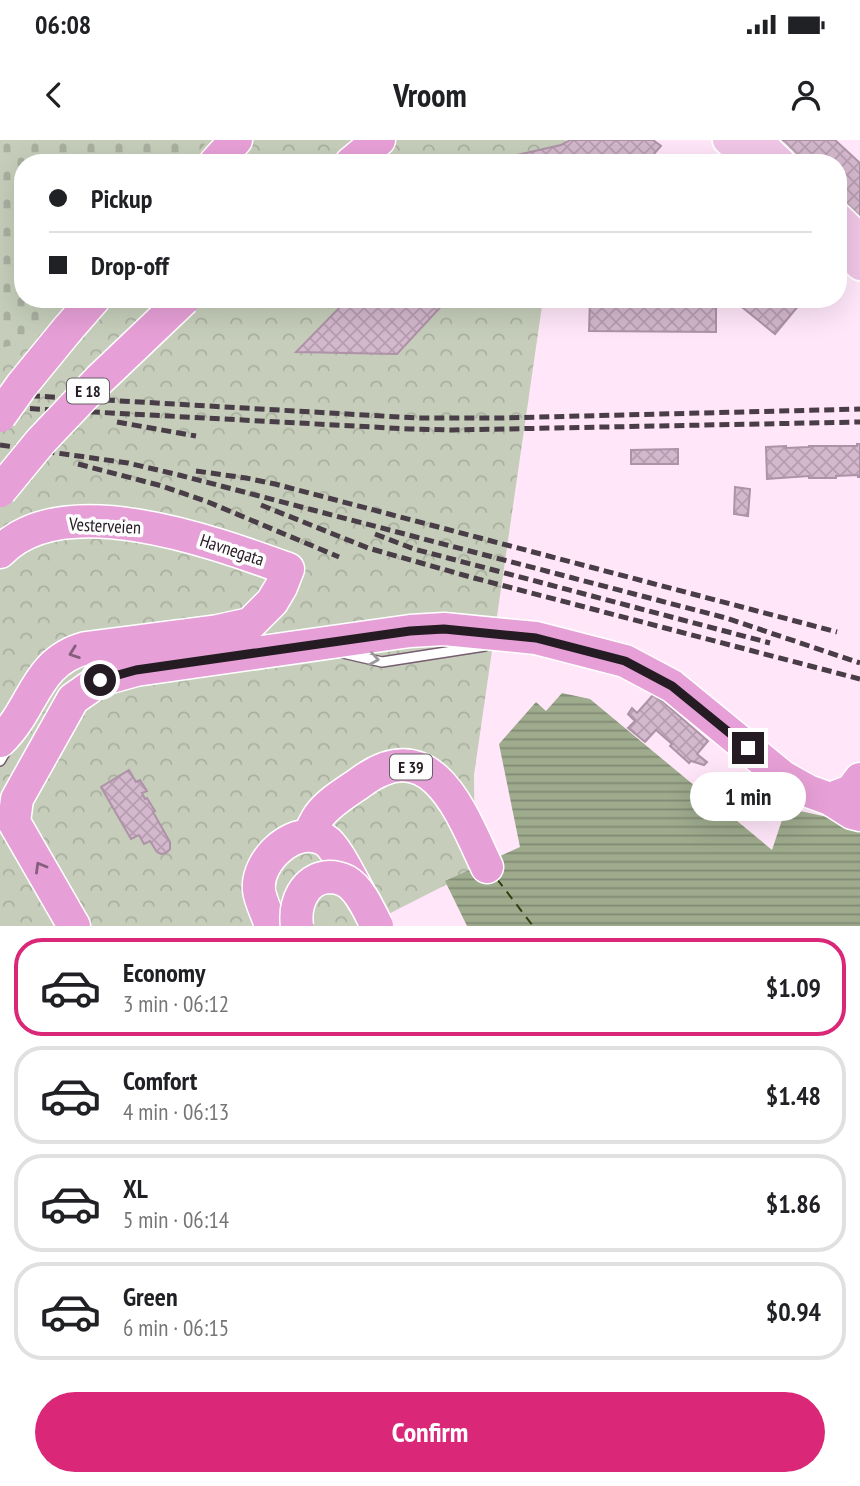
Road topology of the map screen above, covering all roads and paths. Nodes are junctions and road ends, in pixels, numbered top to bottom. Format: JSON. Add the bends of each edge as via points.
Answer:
{"nodes":[{"id":1,"x":236,"y":140,"type":"edge"},
{"id":2,"x":379,"y":140,"type":"edge"},
{"id":3,"x":727,"y":140,"type":"edge"},
{"id":4,"x":758,"y":140,"type":"edge"},
{"id":5,"x":223,"y":154,"type":"edge"},
{"id":6,"x":362,"y":154,"type":"edge"},
{"id":7,"x":742,"y":154,"type":"edge"},
{"id":8,"x":773,"y":154,"type":"edge"},
{"id":9,"x":847,"y":226,"type":"edge"},
{"id":10,"x":860,"y":238,"type":"edge"},
{"id":11,"x":847,"y":254,"type":"edge"},
{"id":12,"x":860,"y":266,"type":"edge"},
{"id":13,"x":86,"y":308,"type":"edge"},
{"id":14,"x":175,"y":308,"type":"edge"},
{"id":15,"x":0,"y":416,"type":"edge"},
{"id":16,"x":0,"y":491,"type":"edge"},
{"id":17,"x":176,"y":533,"type":"joint"},
{"id":18,"x":0,"y":552,"type":"edge"},
{"id":19,"x":6,"y":735,"type":"edge"},
{"id":20,"x":0,"y":761,"type":"edge"},
{"id":21,"x":850,"y":798,"type":"edge"},
{"id":22,"x":309,"y":835,"type":"junction"},
{"id":23,"x":488,"y":867,"type":"dead end"},
{"id":24,"x":74,"y":926,"type":"edge"},
{"id":25,"x":271,"y":926,"type":"edge"},
{"id":26,"x":297,"y":926,"type":"edge"},
{"id":27,"x":377,"y":926,"type":"edge"}],
"edges":[{"from":1,"to":5,"type":"highway"},
{"from":2,"to":6,"type":"highway"},
{"from":3,"to":7,"type":"main road"},
{"from":4,"to":8,"type":"main road"},
{"from":9,"to":10,"type":"main road"},
{"from":11,"to":12,"type":"main road"},
{"from":13,"to":15,"type":"highway","bridge":true},
{"from":14,"to":16,"type":"highway","number":"E 18","bridge":true,"via":[[100,379]]},
{"from":17,"to":18,"type":"highway","name":"Vesterveien","via":[[75,522],[39,528]]},
{"from":17,"to":19,"type":"highway","name":"Havnegata","one_way":true,"via":[[288,569],[272,603],[250,624],[86,649],[62,657],[41,680]]},
{"from":19,"to":20,"type":"lane","via":[[10,743]]},
{"from":24,"to":21,"type":"highway","one_way":true,"via":[[14,822],[17,799],[73,699],[100,680],[136,670],[410,631],[444,629],[536,638],[625,661],[672,686],[783,777],[808,791]]},
{"from":22,"to":23,"type":"highway","number":"E 39","via":[[325,809],[371,774],[392,765],[410,767],[433,775],[442,785]]},
{"from":22,"to":25,"type":"highway","via":[[288,841],[269,856],[261,872],[259,891]]},
{"from":22,"to":27,"type":"highway","via":[[326,840],[336,852]]},
{"from":26,"to":27,"type":"highway","bridge":true,"via":[[298,902],[305,888],[325,877],[338,877],[356,889]]}]}
